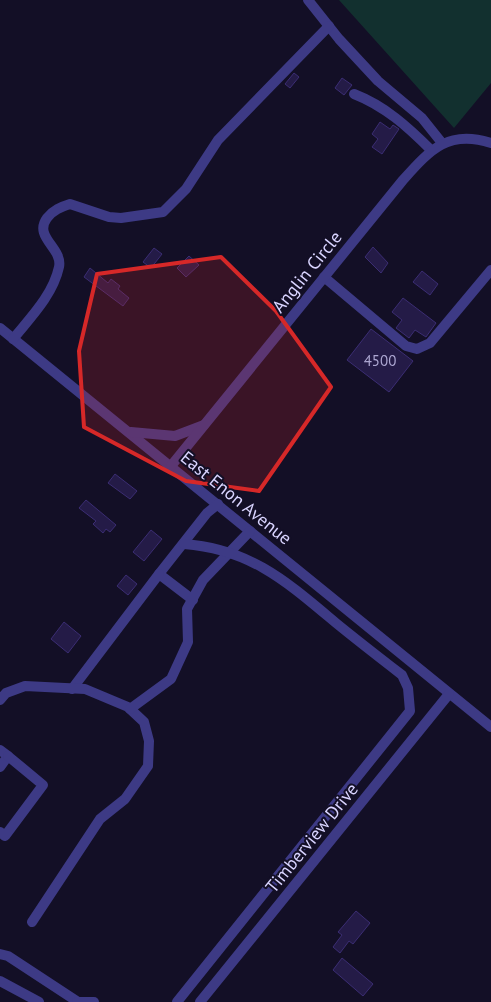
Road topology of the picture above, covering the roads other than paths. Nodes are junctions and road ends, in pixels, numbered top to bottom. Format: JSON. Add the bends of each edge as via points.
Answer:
{"nodes":[{"id":1,"x":308,"y":0,"type":"edge"},
{"id":2,"x":328,"y":26,"type":"junction"},
{"id":3,"x":354,"y":94,"type":"dead end"},
{"id":4,"x":491,"y":142,"type":"edge"},
{"id":5,"x":442,"y":143,"type":"junction"},
{"id":6,"x":431,"y":150,"type":"junction"},
{"id":7,"x":491,"y":270,"type":"edge"},
{"id":8,"x":324,"y":277,"type":"junction"},
{"id":9,"x":0,"y":328,"type":"edge"},
{"id":10,"x":13,"y":339,"type":"junction"},
{"id":11,"x":204,"y":425,"type":"junction"},
{"id":12,"x":121,"y":427,"type":"junction"},
{"id":13,"x":171,"y":466,"type":"junction"},
{"id":14,"x":218,"y":504,"type":"junction"},
{"id":15,"x":250,"y":531,"type":"junction"},
{"id":16,"x":184,"y":544,"type":"junction"},
{"id":17,"x":230,"y":551,"type":"junction"},
{"id":18,"x":159,"y":574,"type":"junction"},
{"id":19,"x":193,"y":600,"type":"junction"},
{"id":20,"x":72,"y":689,"type":"junction"},
{"id":21,"x":449,"y":694,"type":"junction"},
{"id":22,"x":0,"y":700,"type":"edge"},
{"id":23,"x":130,"y":709,"type":"junction"},
{"id":24,"x":491,"y":727,"type":"edge"},
{"id":25,"x":4,"y":753,"type":"edge"},
{"id":26,"x":0,"y":768,"type":"edge"},
{"id":27,"x":0,"y":832,"type":"edge"},
{"id":28,"x":32,"y":922,"type":"dead end"},
{"id":29,"x":0,"y":954,"type":"edge"},
{"id":30,"x":0,"y":981,"type":"edge"},
{"id":31,"x":39,"y":1002,"type":"edge"},
{"id":32,"x":77,"y":1002,"type":"edge"},
{"id":33,"x":94,"y":1002,"type":"edge"},
{"id":34,"x":177,"y":1002,"type":"edge"},
{"id":35,"x":200,"y":1002,"type":"edge"}],
"edges":[{"from":1,"to":2,"type":"street"},
{"from":2,"to":5,"type":"street","via":[[378,81],[422,118]]},
{"from":2,"to":10,"type":"street","via":[[218,140],[186,189],[163,212],[109,217],[70,204],[52,212],[45,220],[43,230],[60,266],[36,312]]},
{"from":3,"to":6,"type":"street","via":[[370,100],[400,121]]},
{"from":4,"to":5,"type":"street","name":"Anglin Circle","via":[[474,138]]},
{"from":5,"to":6,"type":"street","name":"Anglin Circle"},
{"from":6,"to":8,"type":"street","name":"Anglin Circle"},
{"from":7,"to":8,"type":"street","via":[[430,343],[417,349],[406,346]]},
{"from":8,"to":11,"type":"street","name":"Anglin Circle"},
{"from":9,"to":10,"type":"street","name":"East Enon Avenue"},
{"from":10,"to":12,"type":"street","name":"East Enon Avenue"},
{"from":11,"to":12,"type":"street","via":[[175,436],[134,434]]},
{"from":11,"to":13,"type":"street","name":"Anglin Circle"},
{"from":12,"to":13,"type":"street","name":"East Enon Avenue"},
{"from":13,"to":14,"type":"street","name":"East Enon Avenue"},
{"from":14,"to":15,"type":"street","name":"East Enon Avenue"},
{"from":14,"to":16,"type":"street","via":[[207,513]]},
{"from":15,"to":17,"type":"street"},
{"from":15,"to":21,"type":"street","name":"East Enon Avenue"},
{"from":16,"to":17,"type":"street"},
{"from":16,"to":18,"type":"street"},
{"from":17,"to":19,"type":"street","via":[[203,580]]},
{"from":17,"to":34,"type":"street","via":[[284,579],[402,675],[408,688],[410,711]]},
{"from":18,"to":19,"type":"street"},
{"from":18,"to":20,"type":"street"},
{"from":19,"to":23,"type":"street","via":[[187,609],[188,642],[172,679]]},
{"from":20,"to":22,"type":"street","via":[[25,686],[6,693]]},
{"from":20,"to":23,"type":"street","via":[[85,689]]},
{"from":21,"to":24,"type":"street","name":"East Enon Avenue"},
{"from":21,"to":35,"type":"street","name":"Timberview Drive"},
{"from":23,"to":28,"type":"street","via":[[144,722],[149,741],[148,766],[124,799],[100,819]]},
{"from":25,"to":26,"type":"street"},
{"from":25,"to":27,"type":"street","via":[[43,785],[5,836]]},
{"from":29,"to":32,"type":"street","via":[[8,956]]},
{"from":30,"to":31,"type":"street"},
{"from":32,"to":33,"type":"street"}]}
